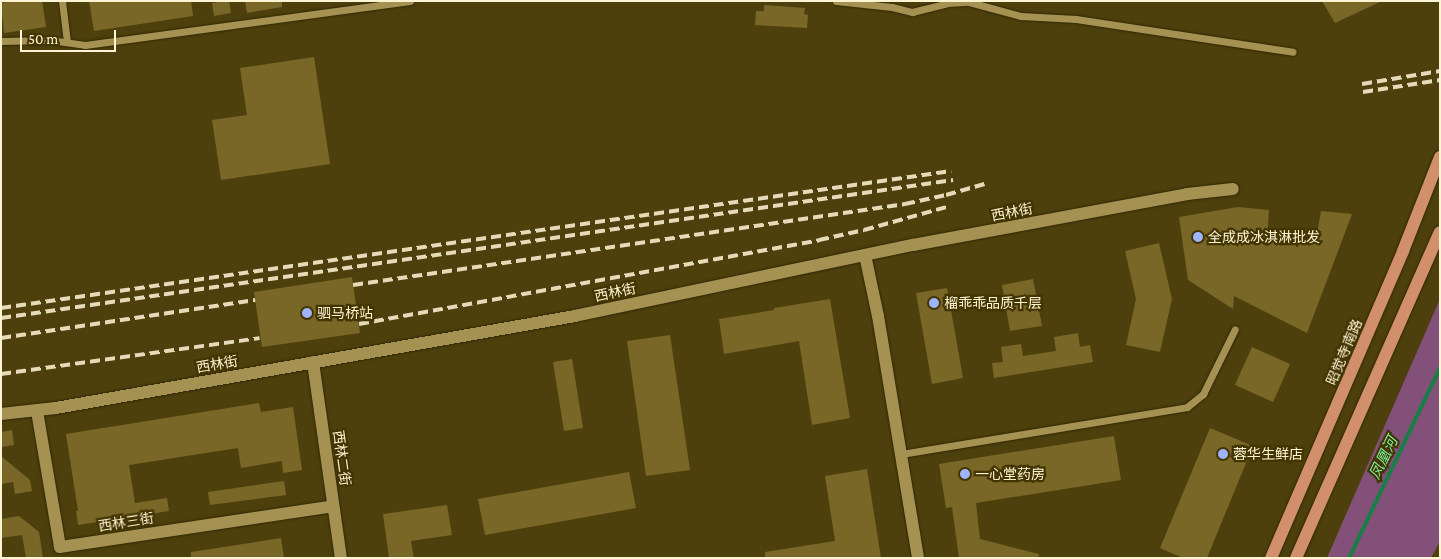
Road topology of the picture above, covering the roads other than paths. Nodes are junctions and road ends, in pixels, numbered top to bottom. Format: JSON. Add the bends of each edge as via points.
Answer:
{"nodes":[{"id":1,"x":62,"y":1,"type":"edge"},
{"id":2,"x":410,"y":1,"type":"edge"},
{"id":3,"x":836,"y":1,"type":"edge"},
{"id":4,"x":1,"y":41,"type":"edge"},
{"id":5,"x":67,"y":42,"type":"junction"},
{"id":6,"x":1293,"y":52,"type":"dead end"},
{"id":7,"x":1440,"y":157,"type":"edge"},
{"id":8,"x":1232,"y":189,"type":"dead end"},
{"id":9,"x":1440,"y":232,"type":"edge"},
{"id":10,"x":865,"y":255,"type":"junction"},
{"id":11,"x":1235,"y":329,"type":"dead end"},
{"id":12,"x":313,"y":362,"type":"junction"},
{"id":13,"x":37,"y":411,"type":"junction"},
{"id":14,"x":1,"y":414,"type":"edge"},
{"id":15,"x":902,"y":454,"type":"junction"},
{"id":16,"x":334,"y":506,"type":"junction"},
{"id":17,"x":61,"y":553,"type":"edge"},
{"id":18,"x":341,"y":558,"type":"edge"},
{"id":19,"x":918,"y":558,"type":"edge"},
{"id":20,"x":1271,"y":558,"type":"edge"},
{"id":21,"x":1296,"y":558,"type":"edge"}],
"edges":[{"from":1,"to":5,"type":"lane"},
{"from":2,"to":5,"type":"lane","via":[[85,45]]},
{"from":3,"to":6,"type":"lane","via":[[912,12],[946,3],[969,2],[1021,16],[1076,19]]},
{"from":4,"to":5,"type":"lane"},
{"from":7,"to":20,"type":"main road","name":"昭觉寺南路"},
{"from":8,"to":10,"type":"street","name":"西林街","via":[[1187,194]]},
{"from":9,"to":21,"type":"main road"},
{"from":10,"to":12,"type":"street","name":"西林街","via":[[574,316]]},
{"from":10,"to":15,"type":"street"},
{"from":11,"to":15,"type":"lane","via":[[1203,394],[1187,408]]},
{"from":12,"to":13,"type":"street","name":"西林街"},
{"from":12,"to":16,"type":"street","name":"西林二街"},
{"from":13,"to":14,"type":"street","name":"西林街"},
{"from":13,"to":17,"type":"street","name":"西林三街"},
{"from":15,"to":19,"type":"street"},
{"from":16,"to":17,"type":"street","name":"西林三街"},
{"from":16,"to":18,"type":"street","name":"西林二街"}]}
